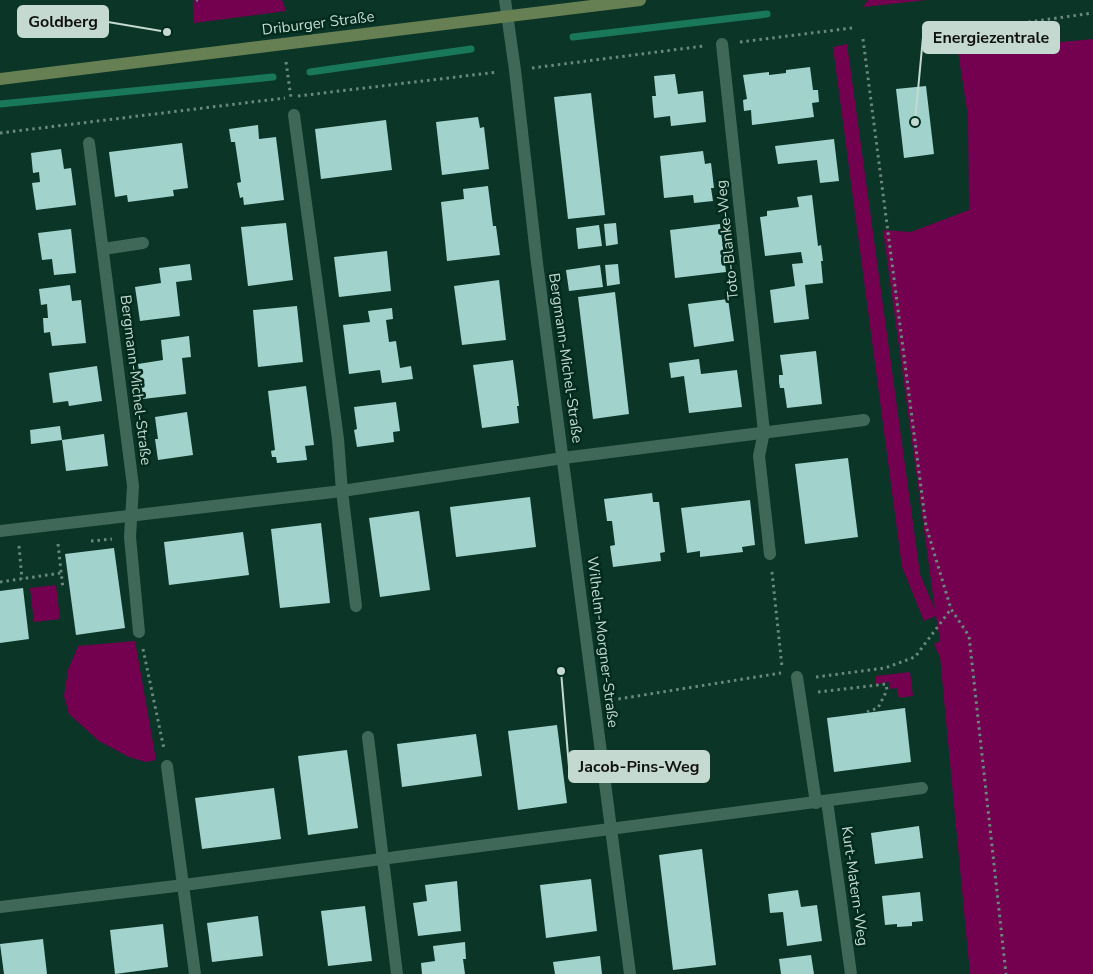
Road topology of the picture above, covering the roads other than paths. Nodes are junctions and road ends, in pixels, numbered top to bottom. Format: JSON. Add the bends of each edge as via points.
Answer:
{"nodes":[{"id":1,"x":505,"y":0,"type":"edge"},
{"id":2,"x":640,"y":0,"type":"edge"},
{"id":3,"x":507,"y":17,"type":"junction"},
{"id":4,"x":722,"y":44,"type":"road end"},
{"id":5,"x":0,"y":79,"type":"edge"},
{"id":6,"x":294,"y":115,"type":"dead end"},
{"id":7,"x":89,"y":143,"type":"dead end"},
{"id":8,"x":143,"y":243,"type":"dead end"},
{"id":9,"x":103,"y":249,"type":"junction"},
{"id":10,"x":864,"y":420,"type":"dead end"},
{"id":11,"x":764,"y":432,"type":"junction"},
{"id":12,"x":563,"y":458,"type":"junction"},
{"id":13,"x":342,"y":491,"type":"junction"},
{"id":14,"x":131,"y":515,"type":"junction"},
{"id":15,"x":0,"y":531,"type":"edge"},
{"id":16,"x":770,"y":554,"type":"road end"},
{"id":17,"x":356,"y":606,"type":"dead end"},
{"id":18,"x":139,"y":632,"type":"road end"},
{"id":19,"x":798,"y":678,"type":"road end"},
{"id":20,"x":368,"y":737,"type":"dead end"},
{"id":21,"x":167,"y":766,"type":"road end"},
{"id":22,"x":922,"y":788,"type":"dead end"},
{"id":23,"x":821,"y":802,"type":"junction"},
{"id":24,"x":611,"y":829,"type":"junction"},
{"id":25,"x":382,"y":859,"type":"junction"},
{"id":26,"x":184,"y":885,"type":"junction"},
{"id":27,"x":0,"y":907,"type":"edge"},
{"id":28,"x":195,"y":974,"type":"edge"},
{"id":29,"x":397,"y":974,"type":"edge"},
{"id":30,"x":630,"y":974,"type":"edge"},
{"id":31,"x":850,"y":974,"type":"edge"}],
"edges":[{"from":1,"to":3,"type":"street","name":"Bergmann-Michel-Straße"},
{"from":2,"to":3,"type":"main road","name":"Driburger Straße"},
{"from":3,"to":5,"type":"main road","name":"Driburger Straße"},
{"from":3,"to":12,"type":"street","name":"Bergmann-Michel-Straße"},
{"from":4,"to":11,"type":"street","name":"Toto-Blanke-Weg"},
{"from":6,"to":13,"type":"street","via":[[338,439]]},
{"from":7,"to":9,"type":"street","name":"Bergmann-Michel-Straße"},
{"from":8,"to":9,"type":"street"},
{"from":9,"to":14,"type":"street","name":"Bergmann-Michel-Straße","via":[[133,486]]},
{"from":10,"to":11,"type":"street"},
{"from":11,"to":12,"type":"street"},
{"from":11,"to":16,"type":"street","name":"Toto-Blanke-Weg","via":[[759,456]]},
{"from":12,"to":13,"type":"street","name":"Bergmann-Michel-Straße"},
{"from":12,"to":24,"type":"street","name":"Wilhelm-Morgner-Straße"},
{"from":13,"to":14,"type":"street","name":"Bergmann-Michel-Straße"},
{"from":13,"to":17,"type":"street"},
{"from":14,"to":15,"type":"street","name":"Bergmann-Michel-Straße"},
{"from":14,"to":18,"type":"street","name":"Bergmann-Michel-Straße"},
{"from":19,"to":23,"type":"street"},
{"from":20,"to":25,"type":"street"},
{"from":21,"to":26,"type":"street"},
{"from":22,"to":23,"type":"street"},
{"from":23,"to":24,"type":"street"},
{"from":23,"to":31,"type":"street","name":"Kurt-Matern-Weg"},
{"from":24,"to":25,"type":"street"},
{"from":24,"to":30,"type":"street","name":"Wilhelm-Morgner-Straße"},
{"from":25,"to":26,"type":"street"},
{"from":25,"to":29,"type":"street"},
{"from":26,"to":27,"type":"street"},
{"from":26,"to":28,"type":"street"}]}
